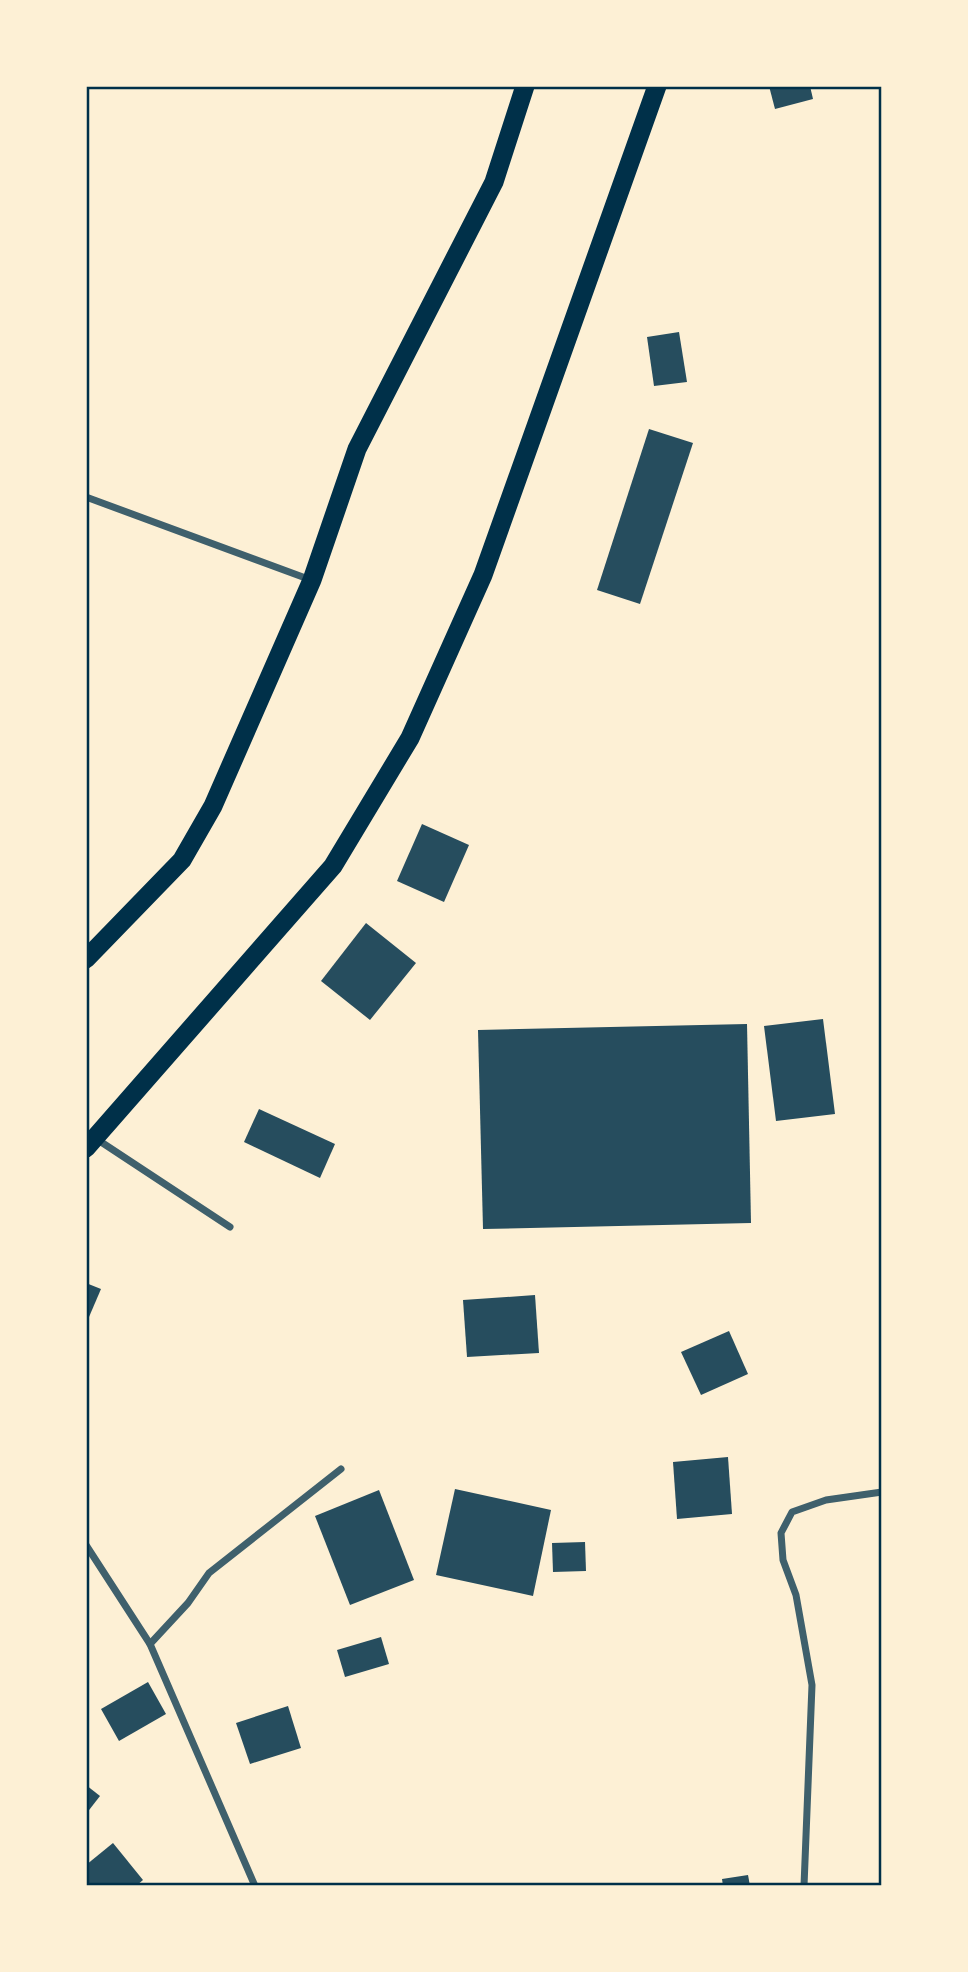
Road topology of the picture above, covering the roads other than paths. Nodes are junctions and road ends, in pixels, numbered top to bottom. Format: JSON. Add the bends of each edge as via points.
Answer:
{"nodes":[{"id":1,"x":525,"y":86,"type":"edge"},
{"id":2,"x":657,"y":86,"type":"edge"},
{"id":3,"x":86,"y":497,"type":"edge"},
{"id":4,"x":312,"y":580,"type":"junction"},
{"id":5,"x":86,"y":959,"type":"edge"},
{"id":6,"x":90,"y":1143,"type":"edge"},
{"id":7,"x":230,"y":1227,"type":"dead end"},
{"id":8,"x":341,"y":1469,"type":"dead end"},
{"id":9,"x":882,"y":1492,"type":"edge"},
{"id":10,"x":86,"y":1545,"type":"edge"},
{"id":11,"x":150,"y":1644,"type":"junction"},
{"id":12,"x":256,"y":1886,"type":"edge"},
{"id":13,"x":804,"y":1886,"type":"edge"}],
"edges":[{"from":1,"to":4,"type":"highway","via":[[494,182],[357,449]]},
{"from":2,"to":6,"type":"highway","via":[[483,575],[410,738],[333,866]]},
{"from":3,"to":4,"type":"street"},
{"from":4,"to":5,"type":"highway","via":[[213,806],[182,860]]},
{"from":6,"to":7,"type":"street"},
{"from":8,"to":11,"type":"street","via":[[209,1573]]},
{"from":9,"to":13,"type":"street","via":[[826,1500],[792,1512],[781,1533],[812,1685]]},
{"from":10,"to":11,"type":"street"},
{"from":11,"to":12,"type":"street"}]}
